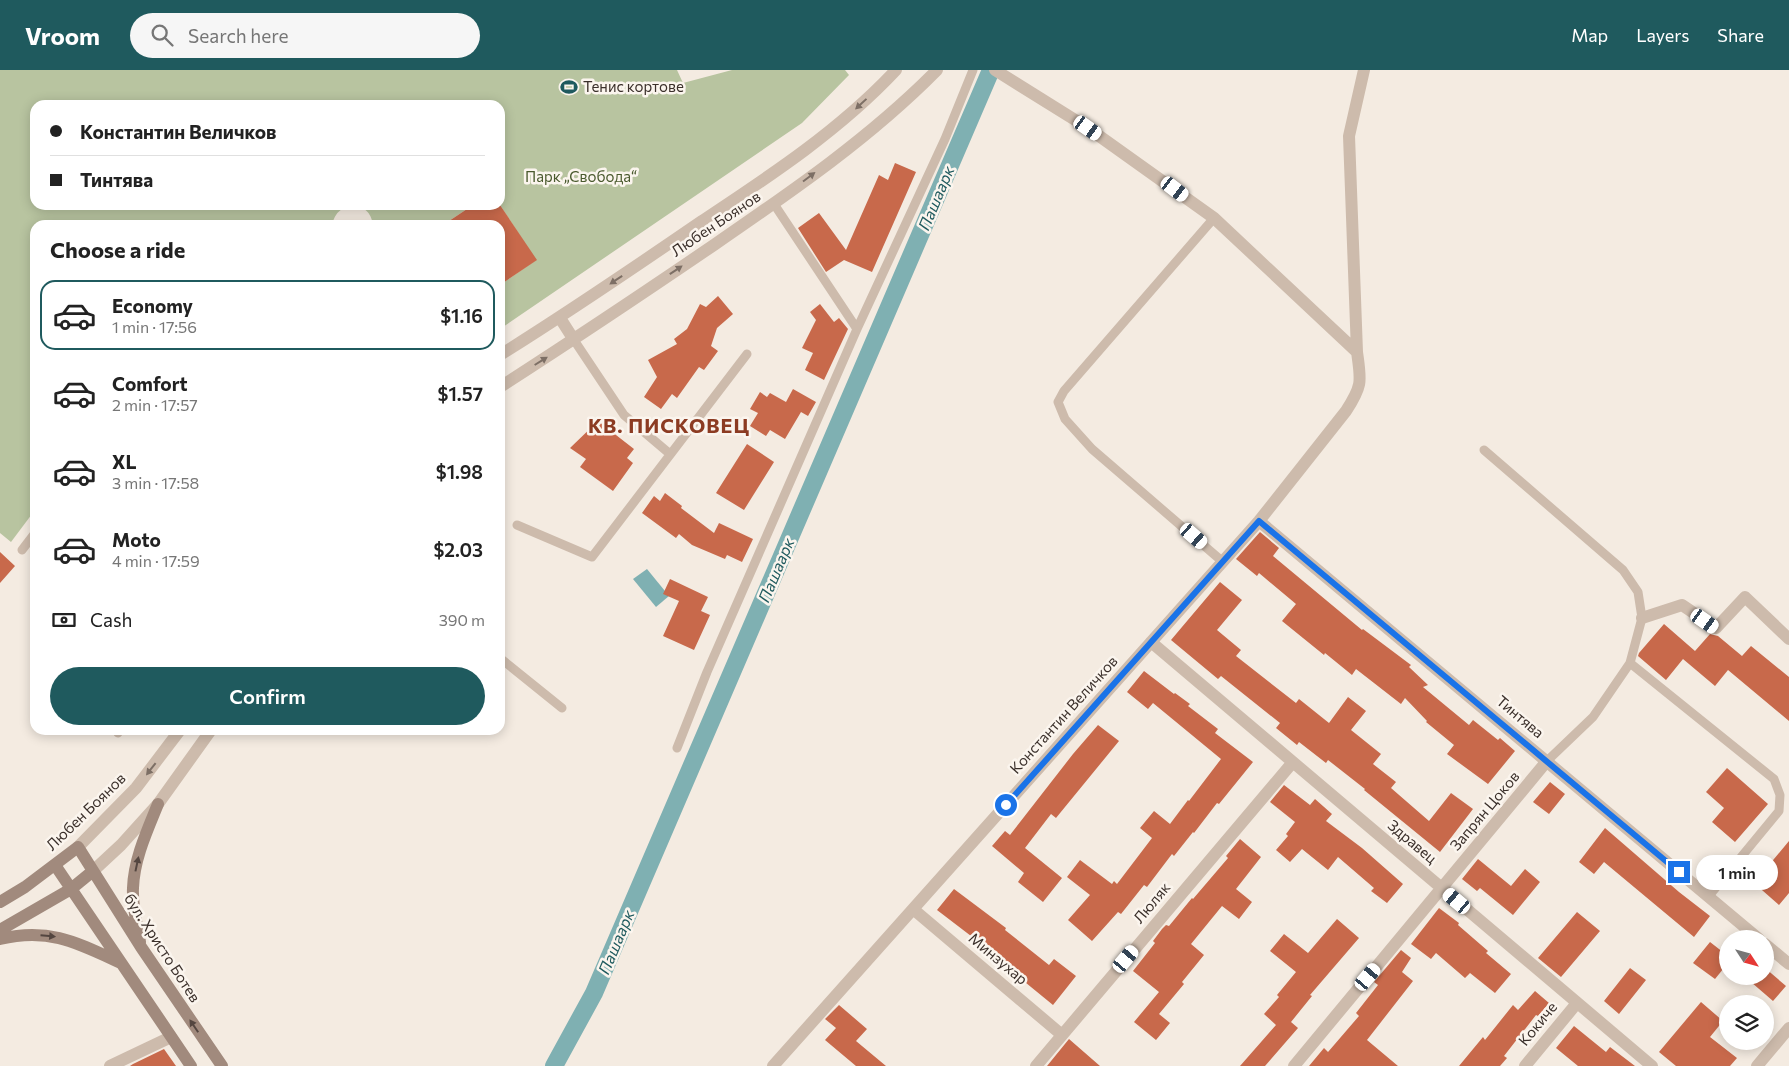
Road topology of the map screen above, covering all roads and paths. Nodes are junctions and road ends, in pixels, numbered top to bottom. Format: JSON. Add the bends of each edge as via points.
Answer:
{"nodes":[{"id":1,"x":896,"y":70,"type":"edge"},
{"id":2,"x":937,"y":70,"type":"edge"},
{"id":3,"x":973,"y":70,"type":"edge"},
{"id":4,"x":995,"y":70,"type":"edge"},
{"id":5,"x":1364,"y":70,"type":"edge"},
{"id":6,"x":774,"y":204,"type":"junction"},
{"id":7,"x":1214,"y":218,"type":"junction"},
{"id":8,"x":560,"y":318,"type":"junction"},
{"id":9,"x":857,"y":329,"type":"junction"},
{"id":10,"x":574,"y":340,"type":"junction"},
{"id":11,"x":505,"y":352,"type":"edge"},
{"id":12,"x":1357,"y":352,"type":"junction"},
{"id":13,"x":747,"y":354,"type":"dead end"},
{"id":14,"x":505,"y":384,"type":"edge"},
{"id":15,"x":1484,"y":450,"type":"dead end"},
{"id":16,"x":670,"y":454,"type":"junction"},
{"id":17,"x":1259,"y":521,"type":"junction"},
{"id":18,"x":517,"y":525,"type":"dead end"},
{"id":19,"x":30,"y":540,"type":"edge"},
{"id":20,"x":22,"y":550,"type":"dead end"},
{"id":21,"x":1223,"y":562,"type":"junction"},
{"id":22,"x":1642,"y":618,"type":"junction"},
{"id":23,"x":1789,"y":639,"type":"edge"},
{"id":24,"x":1151,"y":642,"type":"junction"},
{"id":25,"x":505,"y":662,"type":"edge"},
{"id":26,"x":1630,"y":663,"type":"junction"},
{"id":27,"x":562,"y":708,"type":"dead end"},
{"id":28,"x":176,"y":735,"type":"edge"},
{"id":29,"x":207,"y":735,"type":"edge"},
{"id":30,"x":677,"y":748,"type":"dead end"},
{"id":31,"x":1547,"y":761,"type":"junction"},
{"id":32,"x":1293,"y":762,"type":"junction"},
{"id":33,"x":158,"y":804,"type":"junction"},
{"id":34,"x":78,"y":847,"type":"junction"},
{"id":35,"x":55,"y":865,"type":"junction"},
{"id":36,"x":93,"y":871,"type":"junction"},
{"id":37,"x":1442,"y":888,"type":"junction"},
{"id":38,"x":71,"y":889,"type":"junction"},
{"id":39,"x":1709,"y":896,"type":"junction"},
{"id":40,"x":0,"y":902,"type":"edge"},
{"id":41,"x":913,"y":909,"type":"junction"},
{"id":42,"x":0,"y":930,"type":"edge"},
{"id":43,"x":1749,"y":930,"type":"edge"},
{"id":44,"x":0,"y":939,"type":"edge"},
{"id":45,"x":141,"y":947,"type":"junction"},
{"id":46,"x":1774,"y":952,"type":"edge"},
{"id":47,"x":122,"y":964,"type":"junction"},
{"id":48,"x":1789,"y":964,"type":"edge"},
{"id":49,"x":1577,"y":1002,"type":"junction"},
{"id":50,"x":1789,"y":1028,"type":"edge"},
{"id":51,"x":1062,"y":1035,"type":"junction"},
{"id":52,"x":171,"y":1037,"type":"junction"},
{"id":53,"x":110,"y":1066,"type":"edge"},
{"id":54,"x":191,"y":1066,"type":"edge"},
{"id":55,"x":222,"y":1066,"type":"edge"},
{"id":56,"x":773,"y":1066,"type":"edge"},
{"id":57,"x":1036,"y":1066,"type":"edge"},
{"id":58,"x":1294,"y":1066,"type":"edge"},
{"id":59,"x":1525,"y":1066,"type":"edge"},
{"id":60,"x":1652,"y":1066,"type":"edge"},
{"id":61,"x":1757,"y":1066,"type":"edge"}],
"edges":[{"from":1,"to":8,"type":"street","name":"Любен Боянов","one_way":true,"via":[[846,118],[763,180]]},
{"from":6,"to":2,"type":"street","name":"Любен Боянов","one_way":true,"via":[[864,136]]},
{"from":3,"to":9,"type":"lane","via":[[945,139]]},
{"from":4,"to":7,"type":"street","via":[[1088,128]]},
{"from":5,"to":12,"type":"street","name":"Константин Величков","via":[[1349,136]]},
{"from":6,"to":9,"type":"lane"},
{"from":10,"to":6,"type":"street","name":"Любен Боянов","one_way":true},
{"from":7,"to":12,"type":"street"},
{"from":7,"to":21,"type":"lane","via":[[1064,391],[1058,402],[1065,419],[1092,449]]},
{"from":8,"to":10,"type":"street"},
{"from":8,"to":11,"type":"street","name":"Любен Боянов"},
{"from":9,"to":30,"type":"lane","via":[[706,672]]},
{"from":14,"to":10,"type":"street","name":"Любен Боянов","one_way":true},
{"from":10,"to":16,"type":"lane","via":[[624,415]]},
{"from":12,"to":17,"type":"street","name":"Константин Величков","via":[[1361,378],[1358,393]]},
{"from":13,"to":16,"type":"lane"},
{"from":15,"to":22,"type":"lane","via":[[1623,570],[1638,592]]},
{"from":16,"to":18,"type":"lane","via":[[592,557]]},
{"from":17,"to":21,"type":"street","name":"Константин Величков"},
{"from":17,"to":31,"type":"street","name":"Тинтява"},
{"from":19,"to":20,"type":"lane"},
{"from":21,"to":24,"type":"street","name":"Константин Величков"},
{"from":22,"to":23,"type":"street","via":[[1682,605],[1716,628],[1745,597]]},
{"from":22,"to":26,"type":"lane"},
{"from":24,"to":32,"type":"street","name":"Здравец"},
{"from":24,"to":41,"type":"street","name":"Константин Величков"},
{"from":25,"to":27,"type":"lane"},
{"from":26,"to":31,"type":"lane","via":[[1593,717]]},
{"from":26,"to":39,"type":"lane","via":[[1774,779],[1780,795],[1779,812]]},
{"from":28,"to":34,"type":"street","name":"Любен Боянов","one_way":true,"via":[[136,788]]},
{"from":29,"to":33,"type":"street"},
{"from":31,"to":37,"type":"street","name":"Запрян Цоков"},
{"from":31,"to":39,"type":"street","name":"Тинтява"},
{"from":32,"to":37,"type":"street","name":"Здравец"},
{"from":32,"to":51,"type":"street","name":"Люляк"},
{"from":33,"to":36,"type":"street"},
{"from":45,"to":33,"type":"main road","one_way":true,"via":[[132,889],[143,839]]},
{"from":34,"to":35,"type":"main road","name":"Любен Боянов"},
{"from":34,"to":36,"type":"main road","name":"бул. Христо Ботев"},
{"from":35,"to":38,"type":"main road"},
{"from":35,"to":40,"type":"main road","name":"Любен Боянов"},
{"from":36,"to":38,"type":"main road"},
{"from":36,"to":45,"type":"main road","name":"бул. Христо Ботев"},
{"from":37,"to":49,"type":"street","name":"Здравец"},
{"from":37,"to":58,"type":"street","name":"Запрян Цоков"},
{"from":38,"to":42,"type":"main road"},
{"from":38,"to":47,"type":"main road"},
{"from":39,"to":43,"type":"street","name":"Тинтява"},
{"from":41,"to":51,"type":"street","name":"Минзухар"},
{"from":41,"to":56,"type":"street","name":"Константин Величков"},
{"from":44,"to":47,"type":"main road","one_way":true,"via":[[18,935],[52,935]]},
{"from":55,"to":45,"type":"main road","name":"бул. Христо Ботев","one_way":true},
{"from":46,"to":48,"type":"street"},
{"from":47,"to":52,"type":"main road"},
{"from":49,"to":59,"type":"street","name":"Кокиче"},
{"from":49,"to":60,"type":"street","name":"Здравец"},
{"from":50,"to":61,"type":"street"},
{"from":51,"to":57,"type":"street","name":"Люляк"},
{"from":52,"to":53,"type":"street"},
{"from":52,"to":54,"type":"main road"}]}
